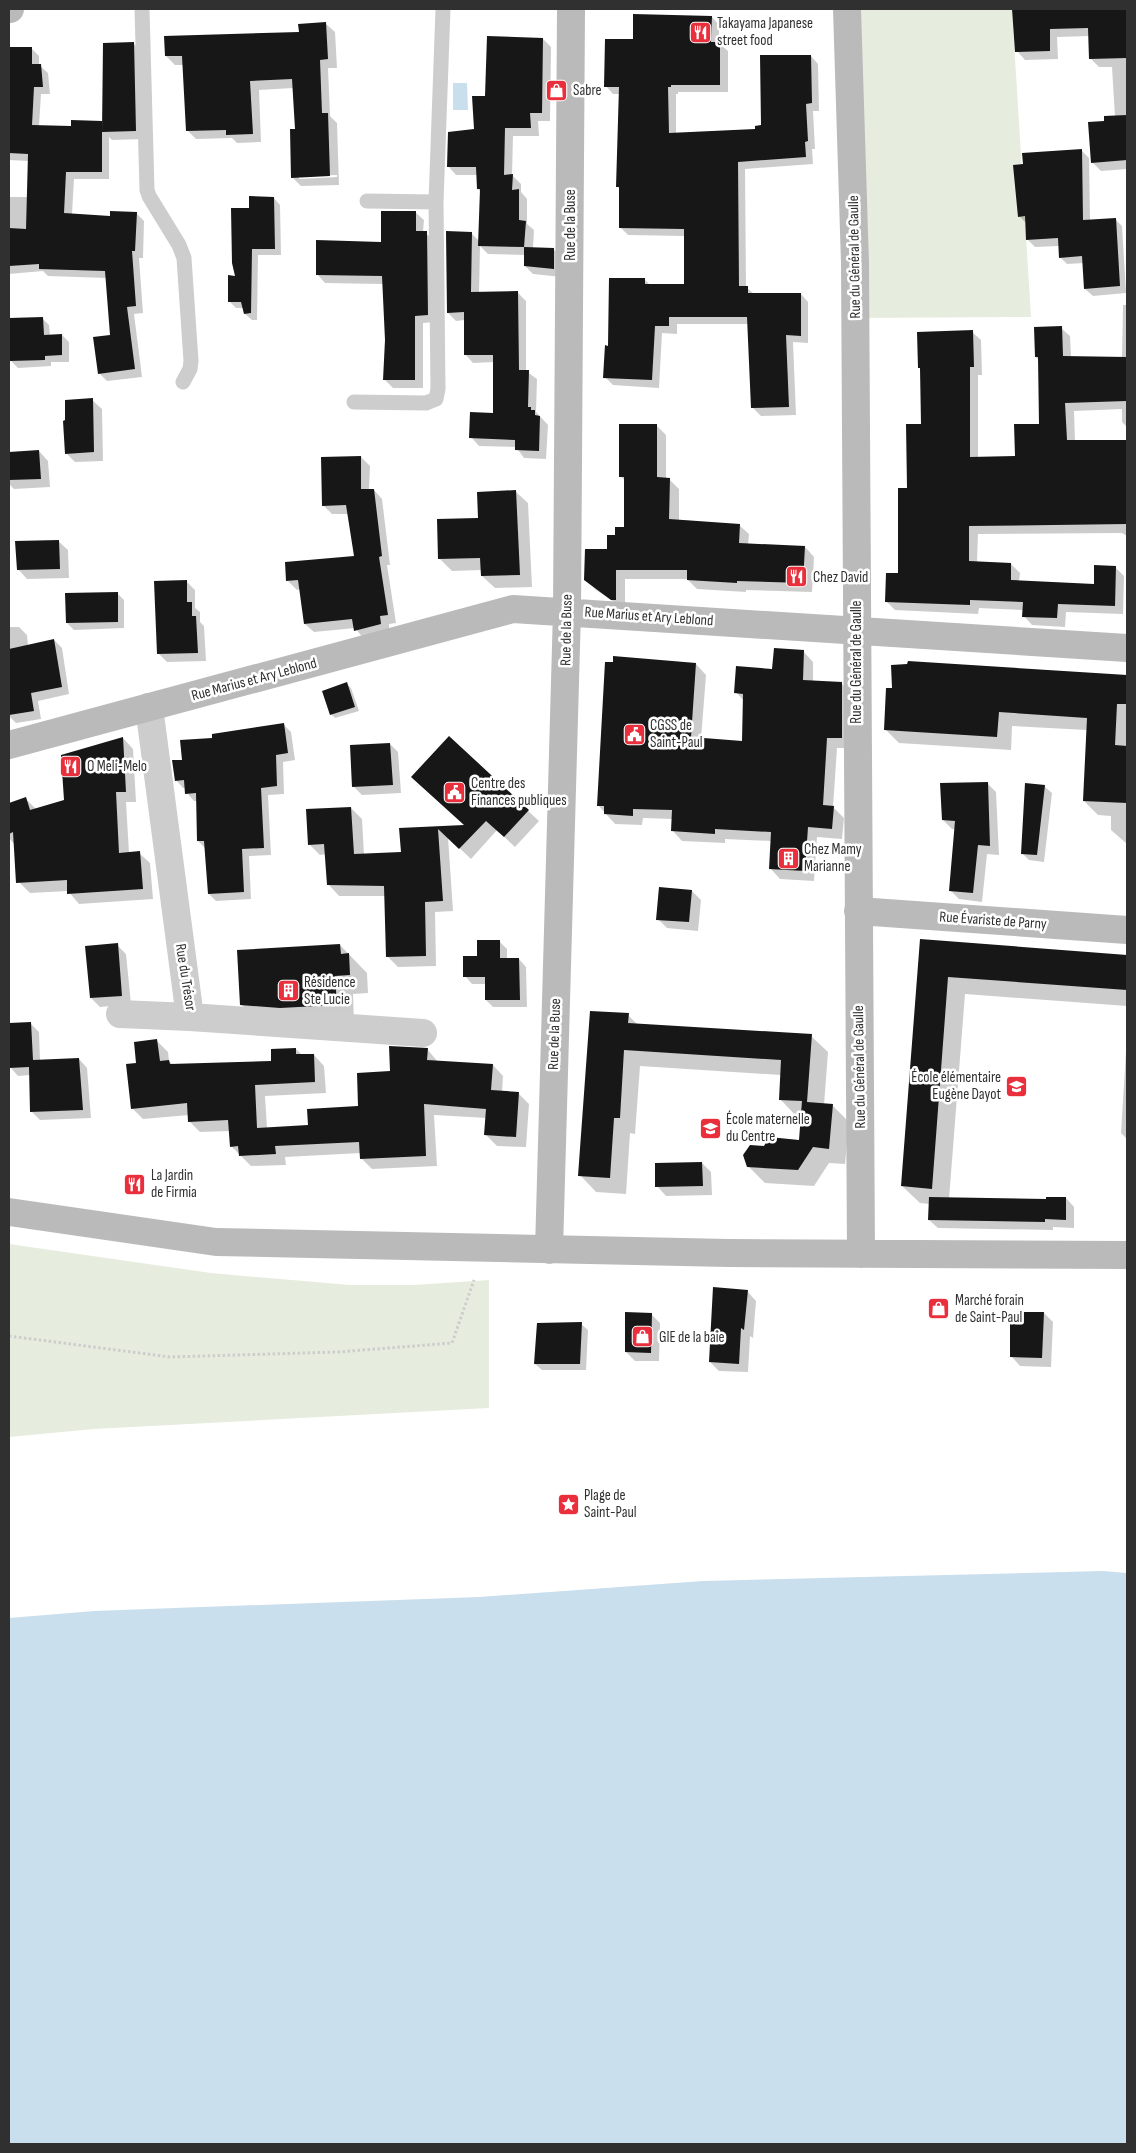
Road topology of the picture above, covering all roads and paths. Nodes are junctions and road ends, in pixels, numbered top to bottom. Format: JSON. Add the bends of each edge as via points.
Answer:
{"nodes":[{"id":1,"x":142,"y":9,"type":"edge"},
{"id":2,"x":443,"y":9,"type":"edge"},
{"id":3,"x":571,"y":9,"type":"edge"},
{"id":4,"x":847,"y":9,"type":"edge"},
{"id":5,"x":367,"y":202,"type":"dead end"},
{"id":6,"x":436,"y":202,"type":"junction"},
{"id":7,"x":183,"y":382,"type":"dead end"},
{"id":8,"x":354,"y":402,"type":"dead end"},
{"id":9,"x":567,"y":611,"type":"junction"},
{"id":10,"x":856,"y":629,"type":"junction"},
{"id":11,"x":1127,"y":648,"type":"edge"},
{"id":12,"x":149,"y":707,"type":"junction"},
{"id":13,"x":9,"y":745,"type":"edge"},
{"id":14,"x":858,"y":911,"type":"junction"},
{"id":15,"x":1127,"y":930,"type":"edge"},
{"id":16,"x":120,"y":1014,"type":"dead end"},
{"id":17,"x":190,"y":1016,"type":"junction"},
{"id":18,"x":423,"y":1033,"type":"dead end"},
{"id":19,"x":9,"y":1212,"type":"edge"},
{"id":20,"x":549,"y":1250,"type":"junction"},
{"id":21,"x":861,"y":1254,"type":"junction"},
{"id":22,"x":1127,"y":1254,"type":"edge"},
{"id":23,"x":474,"y":1280,"type":"dead end"},
{"id":24,"x":9,"y":1336,"type":"edge"}],
"edges":[{"from":1,"to":7,"type":"lane","via":[[147,190],[183,251],[191,361]]},
{"from":2,"to":6,"type":"lane"},
{"from":3,"to":9,"type":"street","name":"Rue de la Buse"},
{"from":4,"to":10,"type":"street","name":"Rue du Général de Gaulle","via":[[855,263]]},
{"from":5,"to":6,"type":"lane"},
{"from":6,"to":8,"type":"lane","via":[[436,399],[426,403]]},
{"from":9,"to":10,"type":"street","name":"Rue Marius et Ary Leblond"},
{"from":9,"to":12,"type":"street","name":"Rue Marius et Ary Leblond","via":[[513,609]]},
{"from":9,"to":20,"type":"street","name":"Rue de la Buse"},
{"from":10,"to":11,"type":"street","name":"Rue Marius et Ary Leblond"},
{"from":10,"to":14,"type":"street","name":"Rue du Général de Gaulle"},
{"from":12,"to":13,"type":"street","name":"Rue Marius et Ary Leblond"},
{"from":12,"to":17,"type":"street","name":"Rue du Trésor"},
{"from":14,"to":15,"type":"street","name":"Rue Évariste de Parny"},
{"from":14,"to":21,"type":"street","name":"Rue du Général de Gaulle"},
{"from":16,"to":17,"type":"street"},
{"from":17,"to":18,"type":"street","name":"Rue du Trésor"},
{"from":19,"to":20,"type":"street","via":[[216,1242]]},
{"from":20,"to":21,"type":"street"},
{"from":21,"to":22,"type":"street"},
{"from":23,"to":24,"type":"path","via":[[452,1343],[338,1352],[170,1357]]}]}
